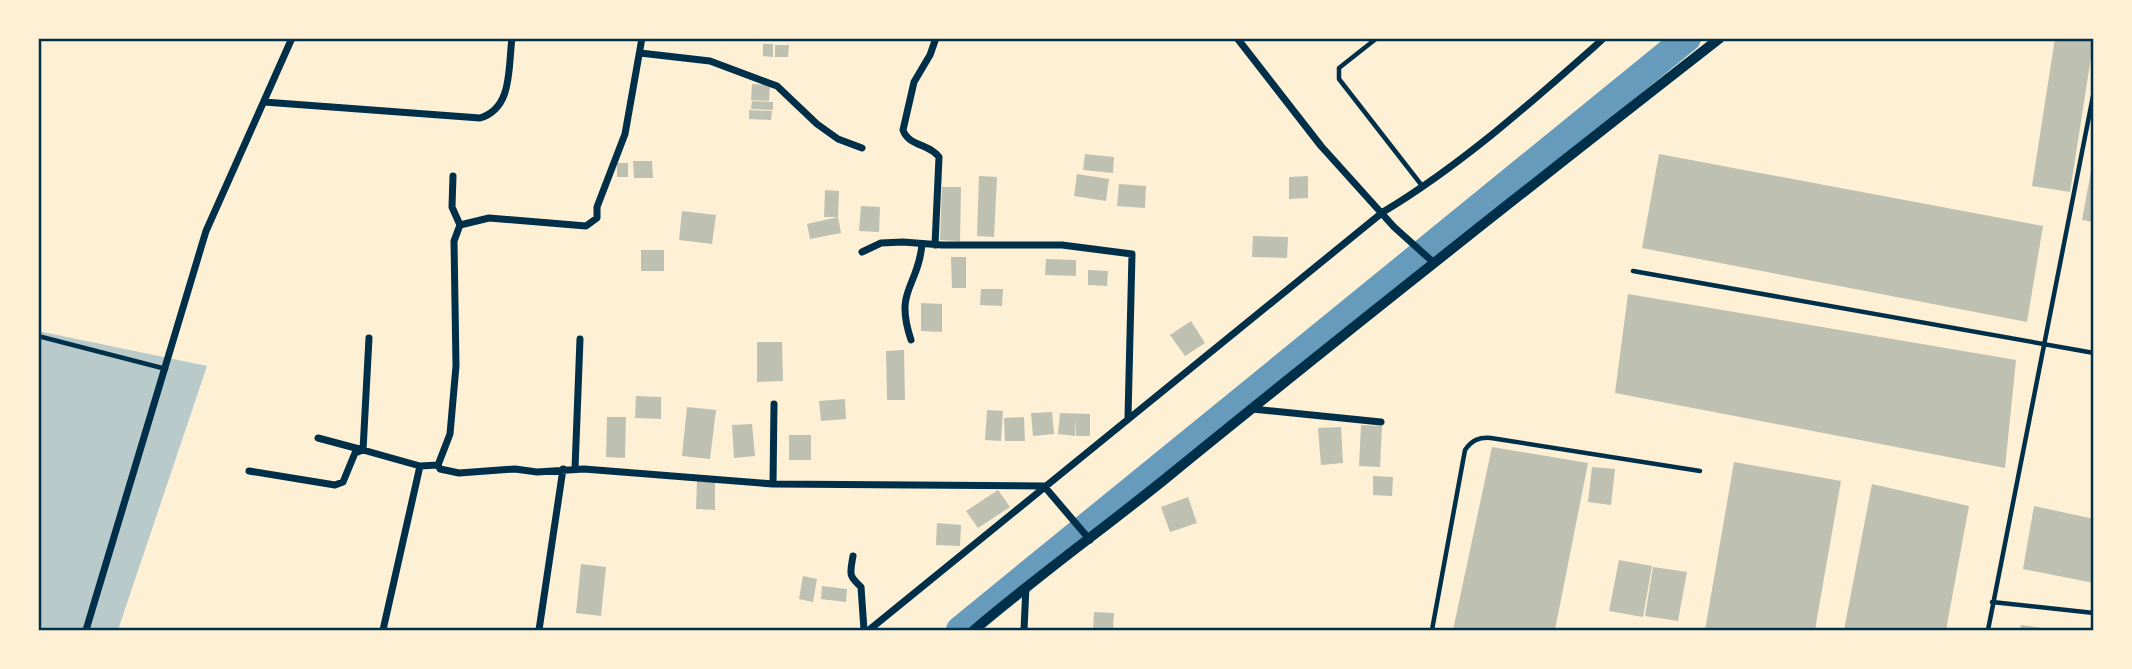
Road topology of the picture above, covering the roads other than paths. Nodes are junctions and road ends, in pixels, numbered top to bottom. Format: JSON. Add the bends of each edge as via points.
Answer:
{"nodes":[{"id":1,"x":292,"y":38,"type":"edge"},
{"id":2,"x":512,"y":38,"type":"edge"},
{"id":3,"x":642,"y":38,"type":"edge"},
{"id":4,"x":936,"y":38,"type":"edge"},
{"id":5,"x":1237,"y":38,"type":"edge"},
{"id":6,"x":1377,"y":38,"type":"edge"},
{"id":7,"x":1604,"y":38,"type":"edge"},
{"id":8,"x":1720,"y":38,"type":"edge"},
{"id":9,"x":640,"y":53,"type":"junction"},
{"id":10,"x":2094,"y":91,"type":"edge"},
{"id":11,"x":264,"y":102,"type":"junction"},
{"id":12,"x":862,"y":148,"type":"dead end"},
{"id":13,"x":453,"y":176,"type":"dead end"},
{"id":14,"x":1424,"y":187,"type":"junction"},
{"id":15,"x":1383,"y":212,"type":"junction"},
{"id":16,"x":460,"y":225,"type":"junction"},
{"id":17,"x":922,"y":244,"type":"junction"},
{"id":18,"x":935,"y":245,"type":"junction"},
{"id":19,"x":862,"y":252,"type":"dead end"},
{"id":20,"x":1431,"y":260,"type":"junction"},
{"id":21,"x":1633,"y":271,"type":"dead end"},
{"id":22,"x":38,"y":336,"type":"edge"},
{"id":23,"x":369,"y":338,"type":"dead end"},
{"id":24,"x":580,"y":339,"type":"dead end"},
{"id":25,"x":911,"y":340,"type":"dead end"},
{"id":26,"x":2044,"y":344,"type":"junction"},
{"id":27,"x":2094,"y":353,"type":"edge"},
{"id":28,"x":167,"y":369,"type":"junction"},
{"id":29,"x":774,"y":404,"type":"dead end"},
{"id":30,"x":1251,"y":409,"type":"junction"},
{"id":31,"x":1128,"y":417,"type":"junction"},
{"id":32,"x":1381,"y":422,"type":"dead end"},
{"id":33,"x":318,"y":438,"type":"dead end"},
{"id":34,"x":363,"y":450,"type":"junction"},
{"id":35,"x":438,"y":465,"type":"junction"},
{"id":36,"x":421,"y":466,"type":"junction"},
{"id":37,"x":563,"y":469,"type":"junction"},
{"id":38,"x":575,"y":469,"type":"junction"},
{"id":39,"x":249,"y":471,"type":"dead end"},
{"id":40,"x":1700,"y":471,"type":"dead end"},
{"id":41,"x":773,"y":484,"type":"junction"},
{"id":42,"x":1044,"y":486,"type":"junction"},
{"id":43,"x":1087,"y":536,"type":"junction"},
{"id":44,"x":853,"y":556,"type":"dead end"},
{"id":45,"x":1026,"y":586,"type":"junction"},
{"id":46,"x":1992,"y":602,"type":"junction"},
{"id":47,"x":2094,"y":612,"type":"edge"},
{"id":48,"x":86,"y":631,"type":"edge"},
{"id":49,"x":383,"y":631,"type":"edge"},
{"id":50,"x":539,"y":631,"type":"edge"},
{"id":51,"x":867,"y":631,"type":"edge"},
{"id":52,"x":974,"y":631,"type":"edge"},
{"id":53,"x":1024,"y":631,"type":"edge"},
{"id":54,"x":1432,"y":631,"type":"edge"},
{"id":55,"x":1988,"y":631,"type":"edge"}],
"edges":[{"from":1,"to":11,"type":"street"},
{"from":2,"to":11,"type":"street","via":[[503,104],[480,118]]},
{"from":3,"to":9,"type":"street"},
{"from":4,"to":18,"type":"street","via":[[914,82],[903,130],[910,141],[939,157]]},
{"from":5,"to":15,"type":"street","via":[[1321,146]]},
{"from":6,"to":14,"type":"lane","via":[[1339,68],[1339,79]]},
{"from":7,"to":14,"type":"street"},
{"from":8,"to":20,"type":"street"},
{"from":9,"to":12,"type":"street","via":[[710,61],[777,86],[817,124]]},
{"from":9,"to":16,"type":"street","via":[[625,134],[592,223],[489,218]]},
{"from":10,"to":26,"type":"lane"},
{"from":11,"to":28,"type":"street","via":[[206,231]]},
{"from":13,"to":16,"type":"street","via":[[452,207]]},
{"from":14,"to":15,"type":"street"},
{"from":15,"to":20,"type":"street"},
{"from":15,"to":31,"type":"street"},
{"from":16,"to":35,"type":"street","via":[[454,241],[455,379],[450,434]]},
{"from":17,"to":18,"type":"street"},
{"from":17,"to":19,"type":"street","via":[[881,243]]},
{"from":17,"to":25,"type":"street","via":[[920,263],[905,294]]},
{"from":18,"to":31,"type":"street","via":[[1062,245],[1132,254]]},
{"from":20,"to":30,"type":"street"},
{"from":21,"to":26,"type":"lane"},
{"from":22,"to":28,"type":"lane"},
{"from":23,"to":34,"type":"street"},
{"from":24,"to":38,"type":"street"},
{"from":26,"to":27,"type":"lane"},
{"from":26,"to":46,"type":"lane"},
{"from":28,"to":48,"type":"street"},
{"from":29,"to":41,"type":"street"},
{"from":30,"to":32,"type":"street"},
{"from":30,"to":43,"type":"street"},
{"from":31,"to":42,"type":"street"},
{"from":33,"to":34,"type":"street"},
{"from":34,"to":36,"type":"street"},
{"from":34,"to":39,"type":"street","via":[[355,453],[343,482],[335,485]]},
{"from":35,"to":36,"type":"street"},
{"from":35,"to":37,"type":"street","via":[[459,473]]},
{"from":36,"to":49,"type":"street"},
{"from":37,"to":38,"type":"street"},
{"from":37,"to":50,"type":"street"},
{"from":38,"to":41,"type":"street"},
{"from":40,"to":54,"type":"lane","via":[[1492,438],[1470,443],[1465,450]]},
{"from":41,"to":42,"type":"street"},
{"from":42,"to":43,"type":"street"},
{"from":42,"to":51,"type":"street"},
{"from":43,"to":45,"type":"street"},
{"from":44,"to":51,"type":"street","via":[[850,574],[861,588]]},
{"from":45,"to":52,"type":"street"},
{"from":45,"to":53,"type":"street"},
{"from":46,"to":47,"type":"lane"},
{"from":46,"to":55,"type":"lane"}]}
